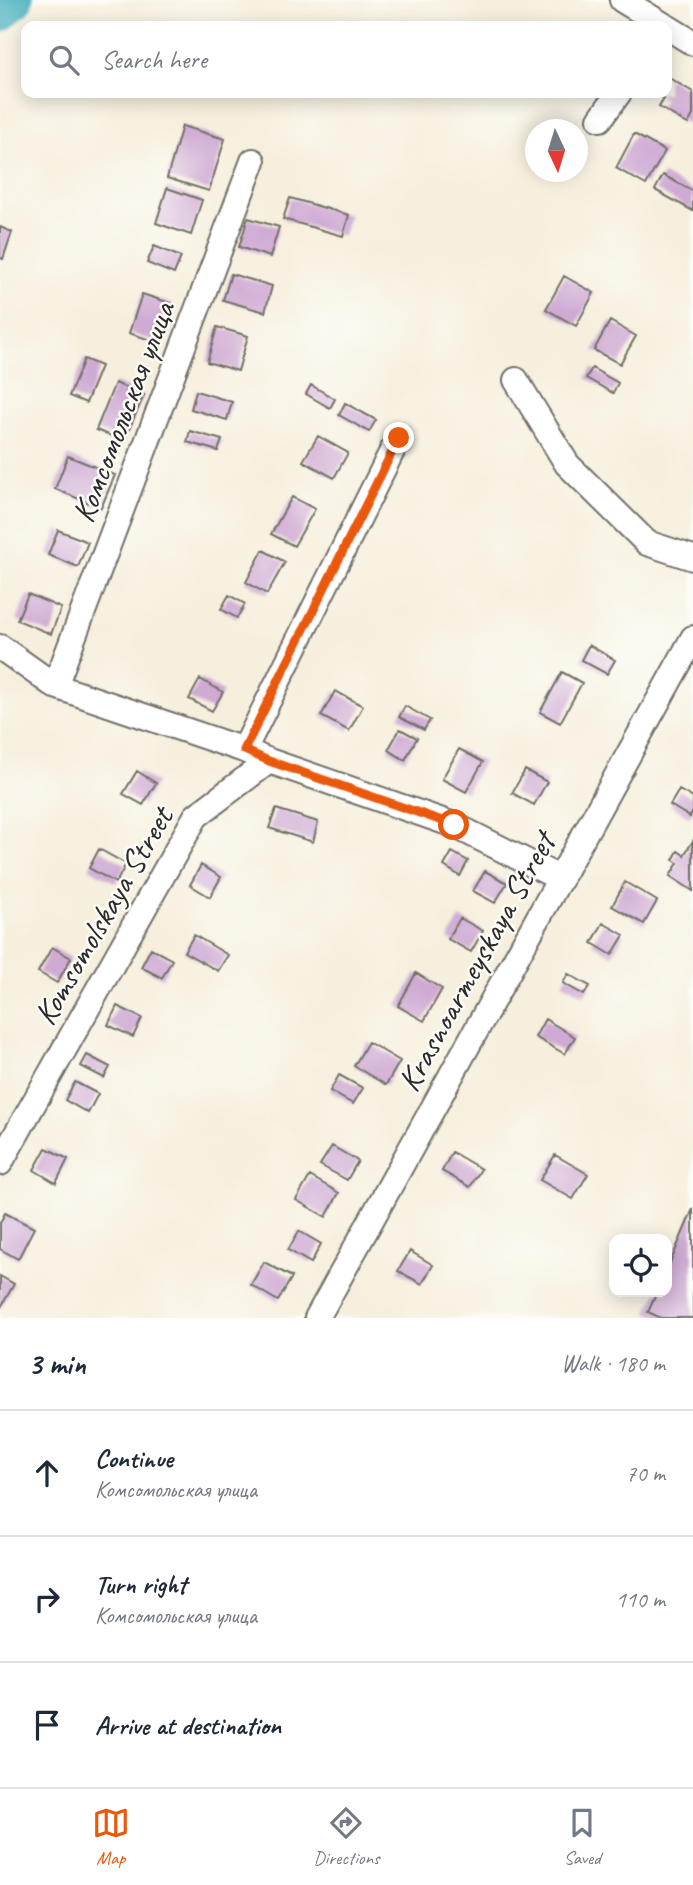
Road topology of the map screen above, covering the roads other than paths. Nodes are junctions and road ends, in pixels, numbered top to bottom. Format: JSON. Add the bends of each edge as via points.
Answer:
{"nodes":[{"id":1,"x":621,"y":0,"type":"edge"},
{"id":2,"x":656,"y":21,"type":"edge"},
{"id":3,"x":672,"y":31,"type":"edge"},
{"id":4,"x":693,"y":43,"type":"edge"},
{"id":5,"x":615,"y":98,"type":"edge"},
{"id":6,"x":600,"y":119,"type":"dead end"},
{"id":7,"x":253,"y":161,"type":"dead end"},
{"id":8,"x":516,"y":380,"type":"dead end"},
{"id":9,"x":399,"y":438,"type":"dead end"},
{"id":10,"x":693,"y":558,"type":"edge"},
{"id":11,"x":693,"y":638,"type":"edge"},
{"id":12,"x":0,"y":647,"type":"edge"},
{"id":13,"x":55,"y":686,"type":"junction"},
{"id":14,"x":244,"y":750,"type":"junction"},
{"id":15,"x":269,"y":761,"type":"junction"},
{"id":16,"x":561,"y":879,"type":"junction"},
{"id":17,"x":0,"y":1163,"type":"edge"},
{"id":18,"x":317,"y":1318,"type":"edge"}],
"edges":[{"from":1,"to":2,"type":"street"},
{"from":3,"to":4,"type":"street"},
{"from":5,"to":6,"type":"street"},
{"from":7,"to":13,"type":"street","name":"Комсомольская улица"},
{"from":8,"to":10,"type":"street","via":[[567,464],[647,543]]},
{"from":9,"to":14,"type":"street"},
{"from":11,"to":16,"type":"street","name":"Krasnoarmeyskaya Street"},
{"from":12,"to":13,"type":"street"},
{"from":13,"to":14,"type":"street"},
{"from":14,"to":15,"type":"street"},
{"from":15,"to":16,"type":"street","via":[[454,825]]},
{"from":15,"to":17,"type":"street","name":"Komsomolskaya Street","via":[[196,816]]},
{"from":16,"to":18,"type":"street","name":"Krasnoarmeyskaya Street"}]}
